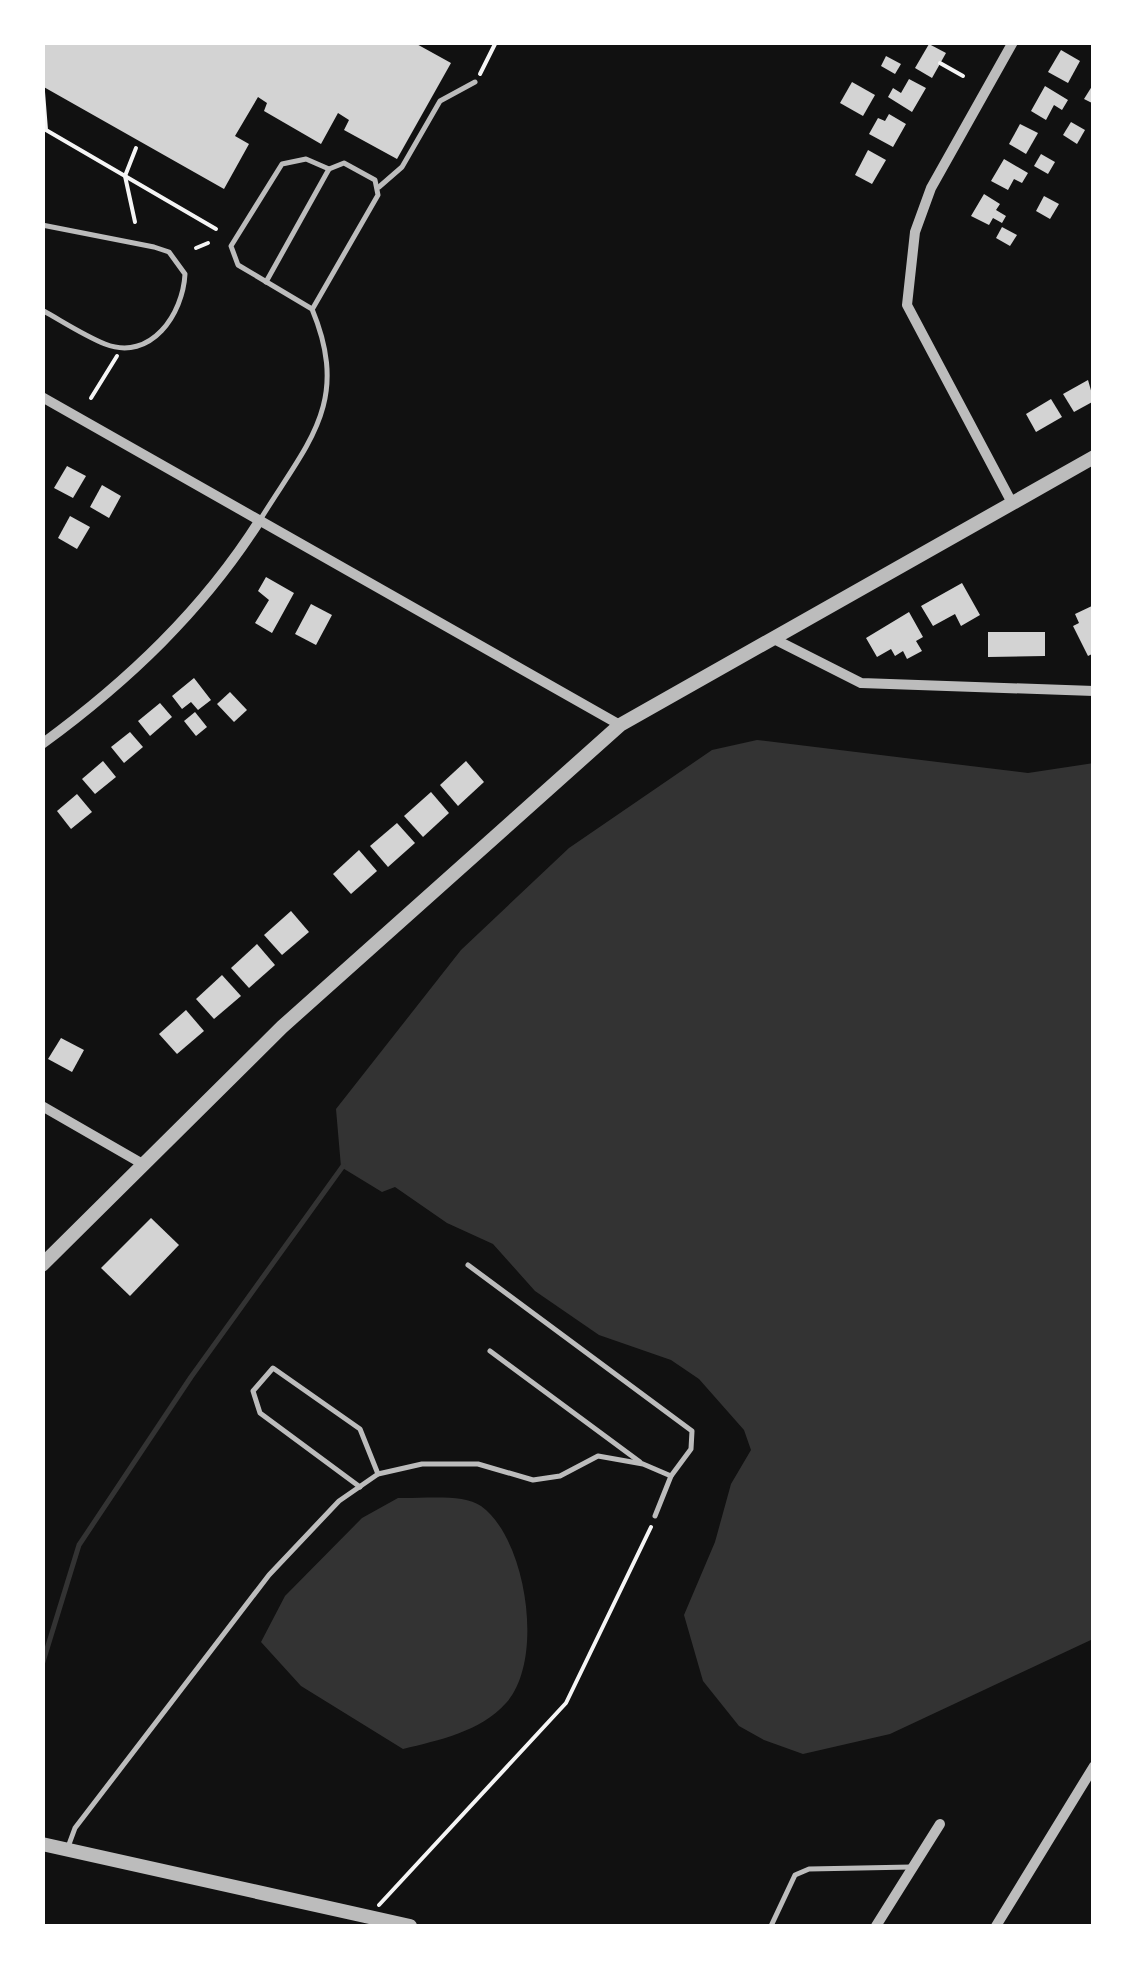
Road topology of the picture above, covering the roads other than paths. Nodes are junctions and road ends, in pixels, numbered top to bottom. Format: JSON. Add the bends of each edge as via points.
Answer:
{"nodes":[{"id":1,"x":1013,"y":42,"type":"edge"},
{"id":2,"x":475,"y":82,"type":"road end"},
{"id":3,"x":329,"y":169,"type":"junction"},
{"id":4,"x":379,"y":187,"type":"junction"},
{"id":5,"x":42,"y":225,"type":"edge"},
{"id":6,"x":266,"y":282,"type":"junction"},
{"id":7,"x":312,"y":309,"type":"junction"},
{"id":8,"x":42,"y":310,"type":"edge"},
{"id":9,"x":42,"y":398,"type":"edge"},
{"id":10,"x":1094,"y":457,"type":"edge"},
{"id":11,"x":1011,"y":501,"type":"junction"},
{"id":12,"x":260,"y":520,"type":"junction"},
{"id":13,"x":776,"y":640,"type":"junction"},
{"id":14,"x":1094,"y":691,"type":"edge"},
{"id":15,"x":620,"y":725,"type":"junction"},
{"id":16,"x":42,"y":744,"type":"edge"},
{"id":17,"x":42,"y":1106,"type":"edge"},
{"id":18,"x":141,"y":1163,"type":"junction"},
{"id":19,"x":42,"y":1265,"type":"edge"},
{"id":20,"x":468,"y":1265,"type":"dead end"},
{"id":21,"x":490,"y":1351,"type":"dead end"},
{"id":22,"x":643,"y":1464,"type":"junction"},
{"id":23,"x":378,"y":1474,"type":"junction"},
{"id":24,"x":671,"y":1476,"type":"junction"},
{"id":25,"x":360,"y":1487,"type":"junction"},
{"id":26,"x":656,"y":1516,"type":"road end"},
{"id":27,"x":1094,"y":1766,"type":"edge"},
{"id":28,"x":940,"y":1824,"type":"dead end"},
{"id":29,"x":42,"y":1844,"type":"edge"},
{"id":30,"x":68,"y":1850,"type":"junction"},
{"id":31,"x":914,"y":1867,"type":"junction"},
{"id":32,"x":410,"y":1926,"type":"edge"},
{"id":33,"x":770,"y":1926,"type":"edge"},
{"id":34,"x":876,"y":1926,"type":"edge"},
{"id":35,"x":996,"y":1926,"type":"edge"}],
"edges":[{"from":1,"to":11,"type":"street","via":[[931,188],[915,232],[907,305]]},
{"from":2,"to":4,"type":"lane","via":[[440,101],[402,167]]},
{"from":3,"to":4,"type":"lane","via":[[344,163]]},
{"from":3,"to":6,"type":"lane"},
{"from":3,"to":6,"type":"lane","via":[[306,159],[282,164],[234,237],[238,265]]},
{"from":4,"to":7,"type":"lane"},
{"from":5,"to":8,"type":"lane","via":[[169,252],[185,274],[179,309],[141,344],[107,345]]},
{"from":6,"to":7,"type":"lane"},
{"from":7,"to":12,"type":"lane","via":[[330,368],[326,402]]},
{"from":9,"to":12,"type":"street"},
{"from":10,"to":11,"type":"street"},
{"from":11,"to":13,"type":"street"},
{"from":12,"to":15,"type":"street"},
{"from":12,"to":16,"type":"street","via":[[208,597],[156,650]]},
{"from":13,"to":14,"type":"street","via":[[862,683]]},
{"from":13,"to":15,"type":"street"},
{"from":15,"to":18,"type":"street","via":[[282,1027]]},
{"from":17,"to":18,"type":"street"},
{"from":18,"to":19,"type":"street"},
{"from":20,"to":24,"type":"lane","via":[[692,1431],[691,1449]]},
{"from":21,"to":22,"type":"lane"},
{"from":22,"to":23,"type":"lane","via":[[598,1456],[560,1476],[534,1480],[478,1464],[422,1464]]},
{"from":22,"to":24,"type":"lane"},
{"from":23,"to":25,"type":"lane"},
{"from":23,"to":25,"type":"lane","via":[[360,1428],[273,1368],[266,1371],[253,1391],[260,1413]]},
{"from":24,"to":26,"type":"lane"},
{"from":25,"to":30,"type":"lane","via":[[269,1575],[74,1828]]},
{"from":27,"to":35,"type":"street"},
{"from":28,"to":31,"type":"street"},
{"from":29,"to":30,"type":"street"},
{"from":30,"to":32,"type":"street"},
{"from":31,"to":33,"type":"lane","via":[[809,1868],[796,1875]]},
{"from":31,"to":34,"type":"street"}]}
